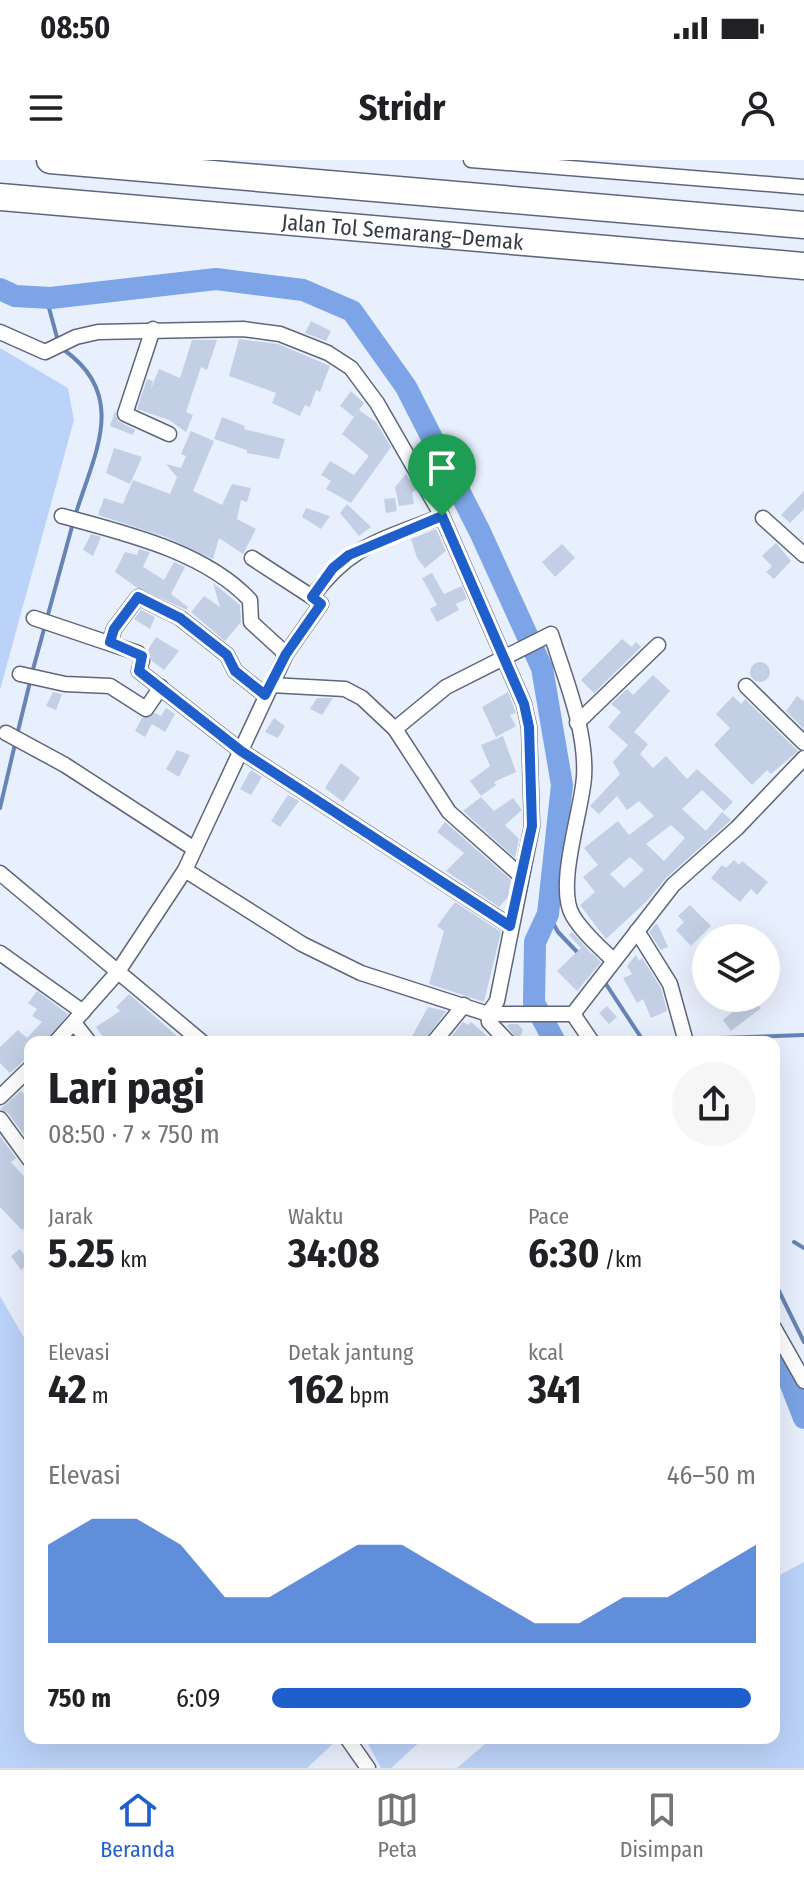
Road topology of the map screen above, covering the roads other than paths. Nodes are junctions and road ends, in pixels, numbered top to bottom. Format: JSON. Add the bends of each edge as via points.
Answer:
{"nodes":[{"id":1,"x":50,"y":160,"type":"edge"},
{"id":2,"x":471,"y":160,"type":"edge"},
{"id":3,"x":804,"y":187,"type":"edge"},
{"id":4,"x":0,"y":197,"type":"edge"},
{"id":5,"x":804,"y":225,"type":"edge"},
{"id":6,"x":804,"y":266,"type":"edge"},
{"id":7,"x":153,"y":329,"type":"junction"},
{"id":8,"x":0,"y":332,"type":"edge"},
{"id":9,"x":169,"y":434,"type":"dead end"},
{"id":10,"x":62,"y":516,"type":"dead end"},
{"id":11,"x":442,"y":516,"type":"junction"},
{"id":12,"x":763,"y":518,"type":"dead end"},
{"id":13,"x":804,"y":555,"type":"edge"},
{"id":14,"x":252,"y":558,"type":"dead end"},
{"id":15,"x":312,"y":597,"type":"junction"},
{"id":16,"x":42,"y":620,"type":"dead end"},
{"id":17,"x":110,"y":642,"type":"junction"},
{"id":18,"x":658,"y":645,"type":"dead end"},
{"id":19,"x":286,"y":654,"type":"junction"},
{"id":20,"x":506,"y":657,"type":"junction"},
{"id":21,"x":28,"y":676,"type":"dead end"},
{"id":22,"x":746,"y":686,"type":"dead end"},
{"id":23,"x":161,"y":687,"type":"junction"},
{"id":24,"x":268,"y":690,"type":"junction"},
{"id":25,"x":577,"y":723,"type":"junction"},
{"id":26,"x":395,"y":729,"type":"junction"},
{"id":27,"x":13,"y":736,"type":"dead end"},
{"id":28,"x":804,"y":743,"type":"edge"},
{"id":29,"x":241,"y":751,"type":"junction"},
{"id":30,"x":804,"y":758,"type":"edge"},
{"id":31,"x":193,"y":848,"type":"junction"},
{"id":32,"x":185,"y":870,"type":"junction"},
{"id":33,"x":0,"y":873,"type":"edge"},
{"id":34,"x":520,"y":875,"type":"junction"},
{"id":35,"x":510,"y":926,"type":"junction"},
{"id":36,"x":637,"y":931,"type":"junction"},
{"id":37,"x":0,"y":953,"type":"edge"},
{"id":38,"x":611,"y":966,"type":"junction"},
{"id":39,"x":117,"y":973,"type":"junction"},
{"id":40,"x":464,"y":1005,"type":"junction"},
{"id":41,"x":572,"y":1011,"type":"junction"},
{"id":42,"x":488,"y":1014,"type":"junction"},
{"id":43,"x":79,"y":1018,"type":"junction"},
{"id":44,"x":62,"y":1036,"type":"edge"},
{"id":45,"x":86,"y":1036,"type":"edge"},
{"id":46,"x":195,"y":1036,"type":"edge"},
{"id":47,"x":439,"y":1036,"type":"edge"},
{"id":48,"x":502,"y":1036,"type":"edge"},
{"id":49,"x":588,"y":1036,"type":"edge"},
{"id":50,"x":685,"y":1036,"type":"edge"},
{"id":51,"x":24,"y":1074,"type":"edge"},
{"id":52,"x":0,"y":1097,"type":"edge"},
{"id":53,"x":0,"y":1119,"type":"edge"},
{"id":54,"x":24,"y":1152,"type":"edge"},
{"id":55,"x":780,"y":1339,"type":"edge"},
{"id":56,"x":804,"y":1381,"type":"edge"},
{"id":57,"x":351,"y":1744,"type":"edge"},
{"id":58,"x":368,"y":1768,"type":"edge"}],
"edges":[{"from":1,"to":5,"type":"highway","name":"Jalan Tol Semarang–Demak"},
{"from":2,"to":3,"type":"street"},
{"from":4,"to":6,"type":"highway","name":"Jalan Tol Semarang–Demak"},
{"from":7,"to":8,"type":"street","via":[[76,337],[45,352]]},
{"from":7,"to":9,"type":"street","via":[[125,414]]},
{"from":7,"to":11,"type":"street","via":[[280,334],[339,359],[377,403]]},
{"from":10,"to":19,"type":"street","via":[[182,555],[236,587],[250,600],[251,622]]},
{"from":11,"to":15,"type":"street","via":[[349,555]]},
{"from":11,"to":20,"type":"street"},
{"from":12,"to":13,"type":"street"},
{"from":14,"to":15,"type":"street"},
{"from":15,"to":19,"type":"street","via":[[321,604]]},
{"from":16,"to":17,"type":"street"},
{"from":17,"to":23,"type":"street","via":[[142,656],[139,671]]},
{"from":17,"to":24,"type":"street","via":[[138,597],[180,618],[227,655],[235,671]]},
{"from":18,"to":25,"type":"street"},
{"from":19,"to":24,"type":"street"},
{"from":20,"to":25,"type":"street","via":[[551,634]]},
{"from":20,"to":26,"type":"street","via":[[446,687]]},
{"from":20,"to":34,"type":"street","via":[[529,727],[532,826]]},
{"from":21,"to":23,"type":"street","via":[[110,686],[146,709]]},
{"from":22,"to":28,"type":"street"},
{"from":23,"to":29,"type":"street"},
{"from":24,"to":26,"type":"street","via":[[326,686],[353,691]]},
{"from":24,"to":29,"type":"street"},
{"from":25,"to":38,"type":"street","via":[[584,775],[569,905]]},
{"from":26,"to":34,"type":"street","via":[[449,812]]},
{"from":27,"to":31,"type":"street"},
{"from":29,"to":31,"type":"street"},
{"from":29,"to":35,"type":"street"},
{"from":30,"to":36,"type":"street","via":[[673,885]]},
{"from":31,"to":32,"type":"street"},
{"from":32,"to":39,"type":"street"},
{"from":32,"to":40,"type":"street","via":[[311,949],[361,973]]},
{"from":33,"to":39,"type":"street"},
{"from":34,"to":35,"type":"street"},
{"from":35,"to":42,"type":"street","via":[[497,1001]]},
{"from":36,"to":38,"type":"street"},
{"from":36,"to":50,"type":"street","via":[[664,971]]},
{"from":37,"to":43,"type":"street"},
{"from":38,"to":41,"type":"street"},
{"from":39,"to":43,"type":"street"},
{"from":39,"to":46,"type":"street"},
{"from":40,"to":42,"type":"street"},
{"from":40,"to":47,"type":"street"},
{"from":41,"to":42,"type":"street"},
{"from":41,"to":49,"type":"street"},
{"from":42,"to":48,"type":"street"},
{"from":43,"to":44,"type":"street"},
{"from":43,"to":45,"type":"street"},
{"from":51,"to":52,"type":"street"},
{"from":53,"to":54,"type":"street"},
{"from":55,"to":56,"type":"street"},
{"from":57,"to":58,"type":"street"}]}
